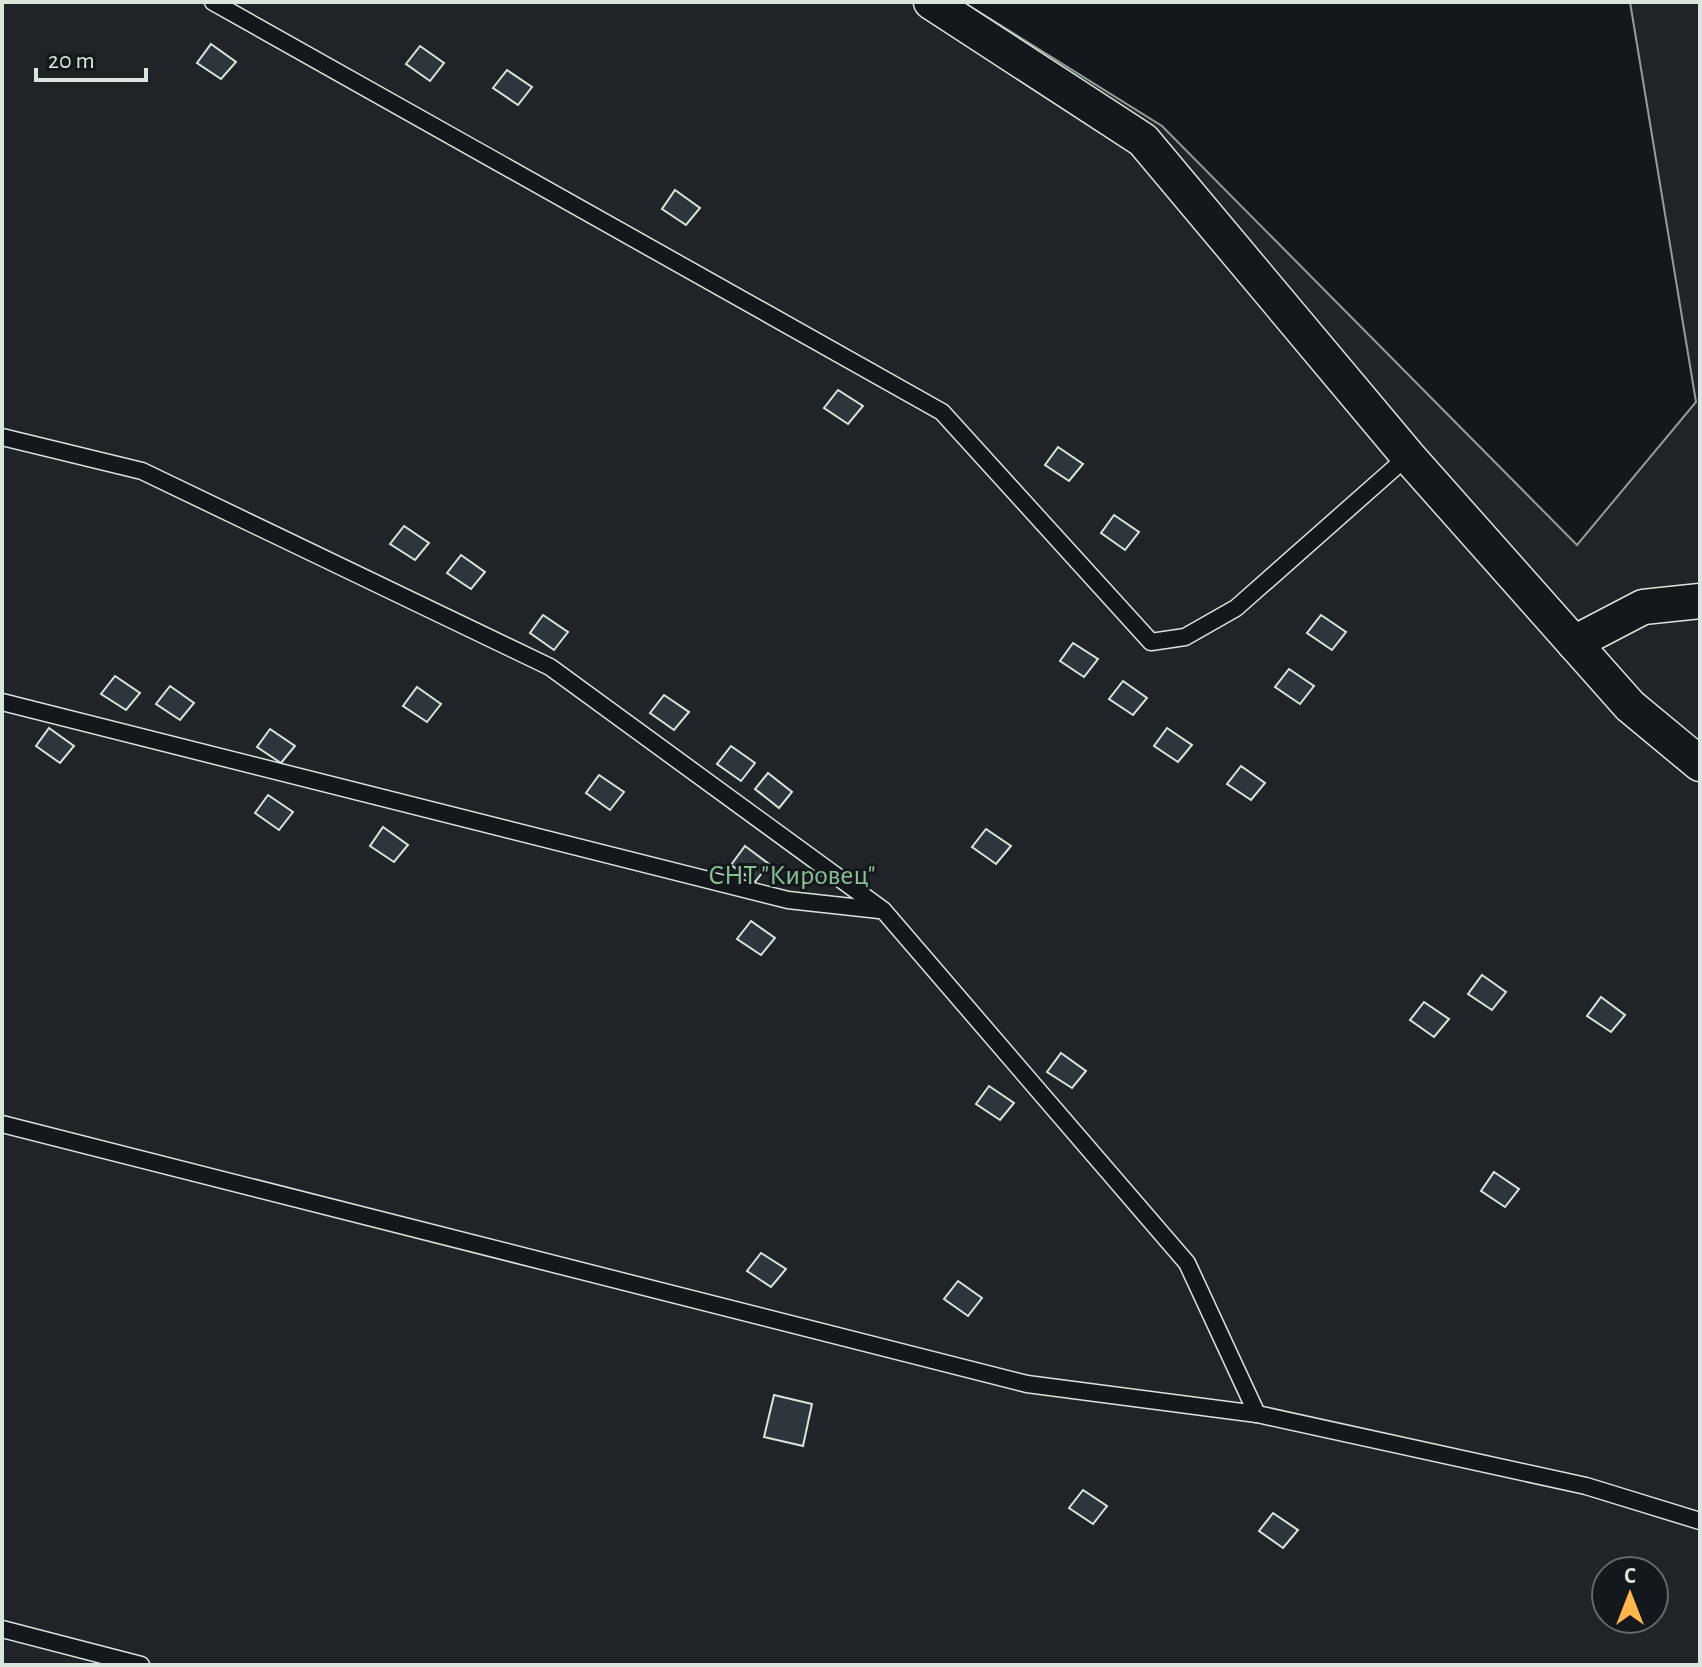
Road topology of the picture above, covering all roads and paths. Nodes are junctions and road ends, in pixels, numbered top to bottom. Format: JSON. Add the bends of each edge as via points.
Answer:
{"nodes":[{"id":1,"x":213,"y":2,"type":"edge"},
{"id":2,"x":931,"y":2,"type":"edge"},
{"id":3,"x":2,"y":437,"type":"edge"},
{"id":4,"x":1408,"y":456,"type":"junction"},
{"id":5,"x":1700,"y":601,"type":"edge"},
{"id":6,"x":1574,"y":643,"type":"junction"},
{"id":7,"x":2,"y":702,"type":"edge"},
{"id":8,"x":1700,"y":764,"type":"edge"},
{"id":9,"x":883,"y":910,"type":"junction"},
{"id":10,"x":2,"y":1124,"type":"edge"},
{"id":11,"x":1257,"y":1414,"type":"junction"},
{"id":12,"x":1700,"y":1521,"type":"edge"},
{"id":13,"x":2,"y":1629,"type":"edge"},
{"id":14,"x":141,"y":1665,"type":"edge"}],
"edges":[{"from":1,"to":4,"type":"lane","via":[[942,412],[1151,642],[1185,637],[1236,608]]},
{"from":2,"to":4,"type":"street","via":[[1143,140]]},
{"from":3,"to":9,"type":"lane","via":[[142,471],[550,667]]},
{"from":4,"to":6,"type":"street"},
{"from":5,"to":6,"type":"street","via":[[1643,607]]},
{"from":6,"to":8,"type":"street","via":[[1630,706]]},
{"from":7,"to":9,"type":"lane","via":[[788,900]]},
{"from":9,"to":11,"type":"lane","via":[[1187,1263]]},
{"from":10,"to":11,"type":"lane","via":[[1027,1384]]},
{"from":11,"to":12,"type":"lane","via":[[1586,1486]]},
{"from":13,"to":14,"type":"lane"}]}
